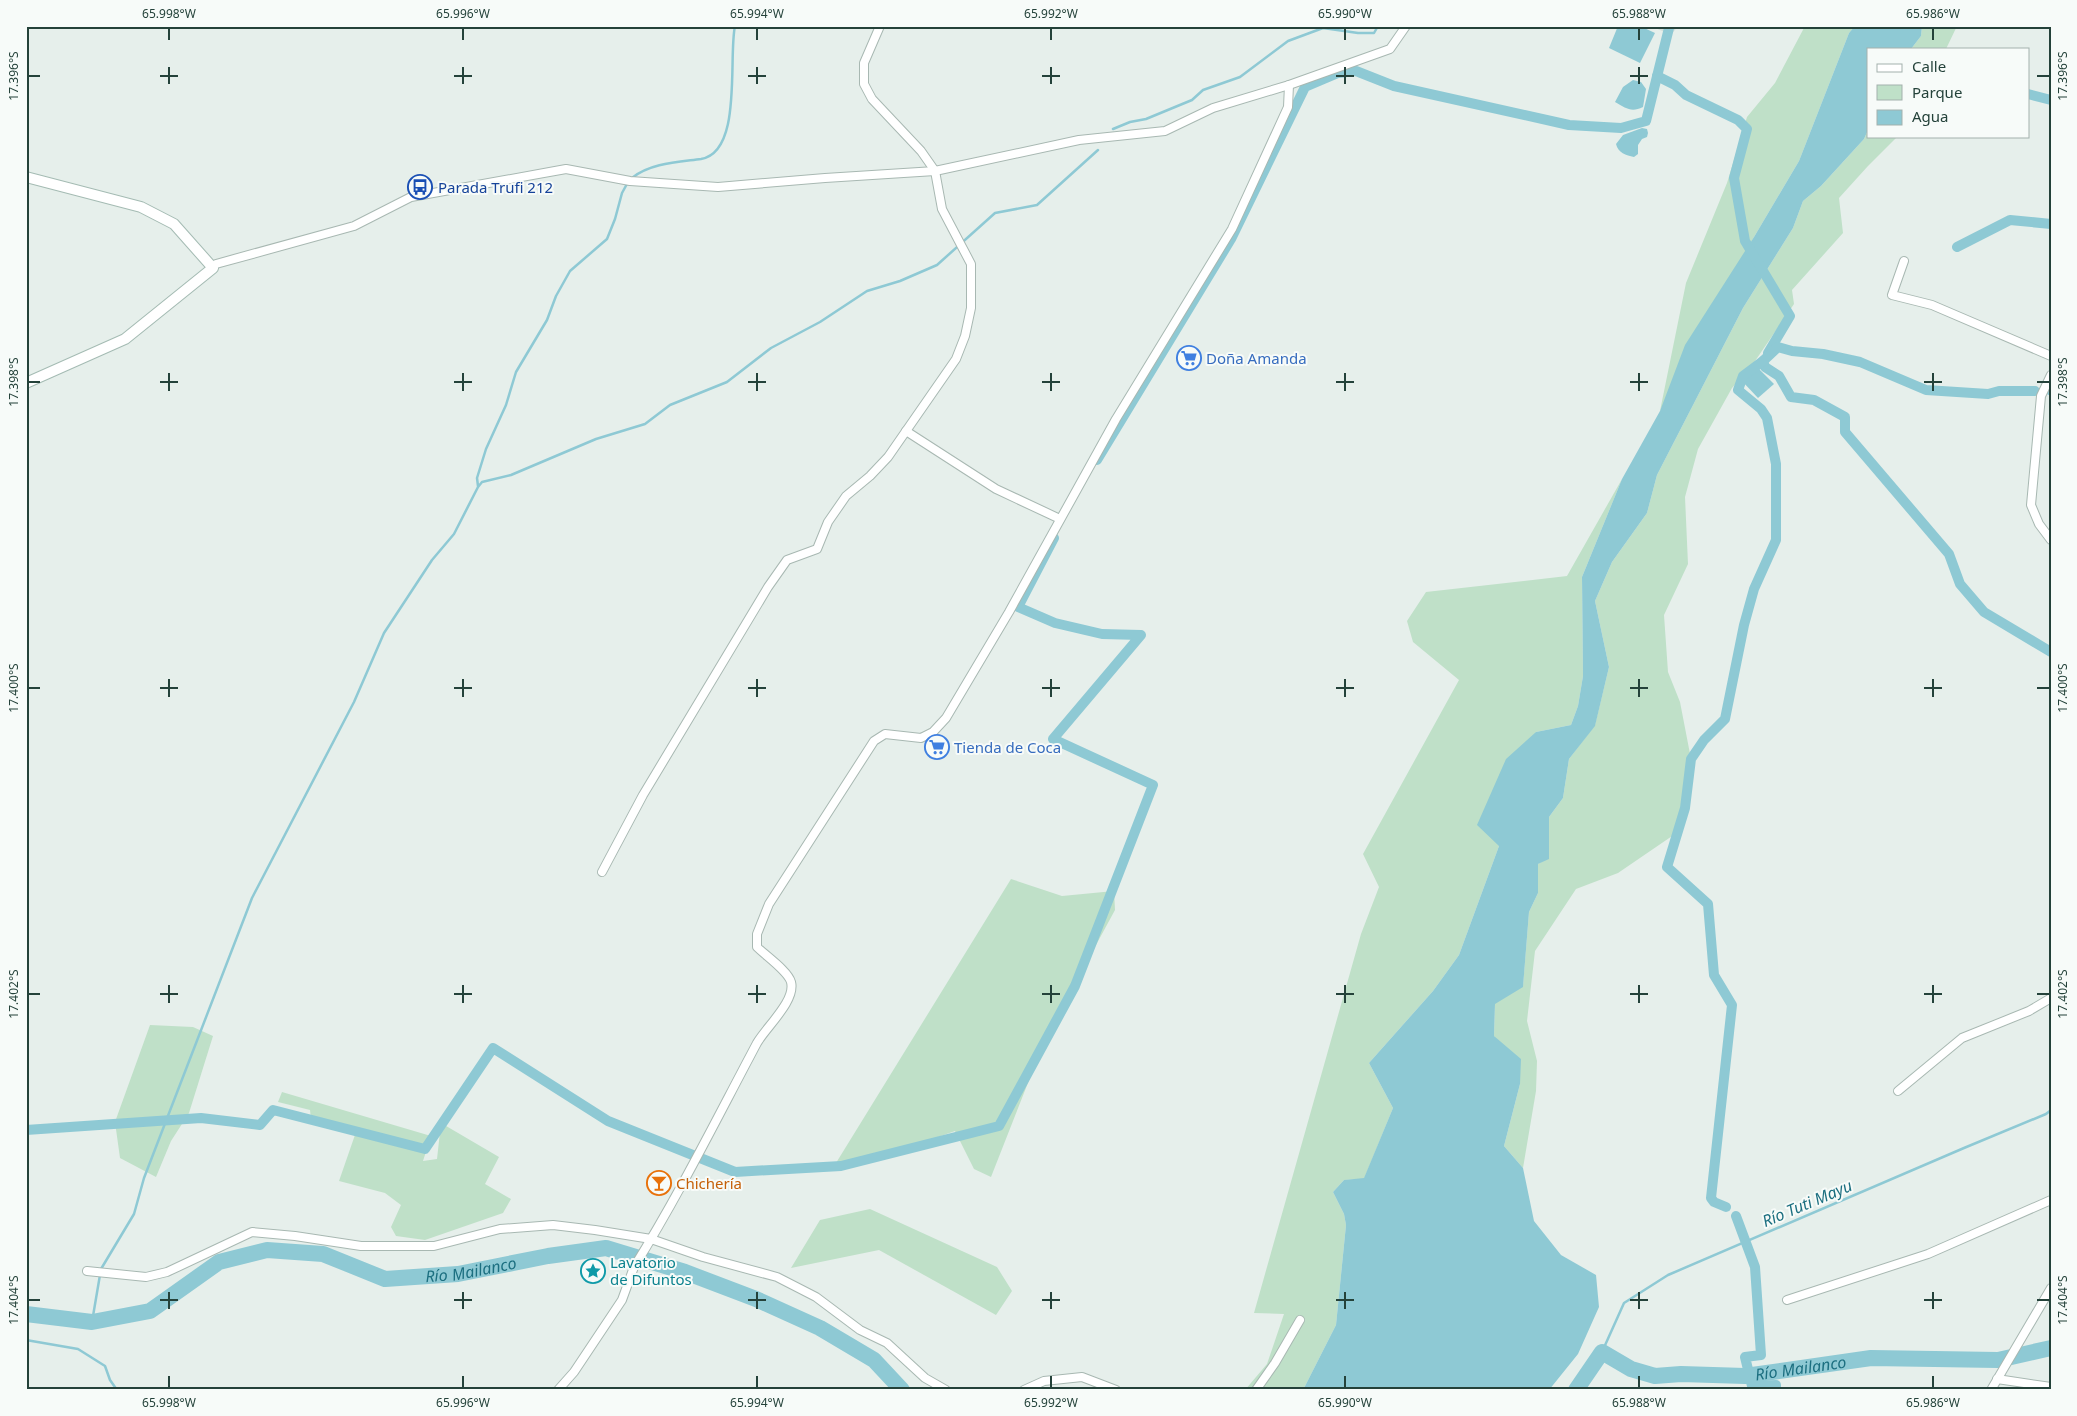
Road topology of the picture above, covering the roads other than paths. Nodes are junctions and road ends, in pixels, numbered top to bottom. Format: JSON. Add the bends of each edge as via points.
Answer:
{"nodes":[{"id":1,"x":880,"y":26,"type":"edge"},
{"id":2,"x":1406,"y":26,"type":"edge"},
{"id":3,"x":1289,"y":85,"type":"junction"},
{"id":4,"x":935,"y":171,"type":"junction"},
{"id":5,"x":26,"y":177,"type":"edge"},
{"id":6,"x":1904,"y":261,"type":"dead end"},
{"id":7,"x":213,"y":268,"type":"junction"},
{"id":8,"x":2051,"y":356,"type":"edge"},
{"id":9,"x":2051,"y":375,"type":"edge"},
{"id":10,"x":26,"y":383,"type":"edge"},
{"id":11,"x":906,"y":431,"type":"junction"},
{"id":12,"x":1060,"y":519,"type":"junction"},
{"id":13,"x":2051,"y":540,"type":"edge"},
{"id":14,"x":602,"y":872,"type":"dead end"},
{"id":15,"x":2051,"y":998,"type":"edge"},
{"id":16,"x":1898,"y":1091,"type":"dead end"},
{"id":17,"x":2051,"y":1200,"type":"edge"},
{"id":18,"x":651,"y":1239,"type":"junction"},
{"id":19,"x":87,"y":1271,"type":"dead end"},
{"id":20,"x":2051,"y":1288,"type":"edge"},
{"id":21,"x":1787,"y":1300,"type":"dead end"},
{"id":22,"x":1300,"y":1320,"type":"dead end"},
{"id":23,"x":1997,"y":1379,"type":"junction"},
{"id":24,"x":2025,"y":1386,"type":"edge"},
{"id":25,"x":2051,"y":1387,"type":"edge"},
{"id":26,"x":558,"y":1390,"type":"edge"},
{"id":27,"x":946,"y":1390,"type":"edge"},
{"id":28,"x":1024,"y":1390,"type":"edge"},
{"id":29,"x":1116,"y":1390,"type":"edge"},
{"id":30,"x":1256,"y":1390,"type":"edge"},
{"id":31,"x":1991,"y":1390,"type":"edge"}],
"edges":[{"from":1,"to":4,"type":"street","via":[[864,63],[864,84],[872,100],[921,151]]},
{"from":2,"to":3,"type":"street","via":[[1390,49]]},
{"from":3,"to":4,"type":"street","via":[[1213,108],[1165,131],[1079,140]]},
{"from":3,"to":12,"type":"street","via":[[1288,106],[1232,229],[1116,418]]},
{"from":4,"to":7,"type":"street","via":[[718,187],[630,181],[566,169],[411,197],[354,226],[216,264]]},
{"from":4,"to":11,"type":"street","via":[[942,209],[971,264],[971,308],[956,359]]},
{"from":5,"to":7,"type":"main road","via":[[141,207],[174,224]]},
{"from":6,"to":8,"type":"street","via":[[1892,295],[1932,305]]},
{"from":7,"to":10,"type":"main road","via":[[125,339]]},
{"from":9,"to":13,"type":"street","via":[[2041,396],[2031,505]]},
{"from":11,"to":12,"type":"street","via":[[996,489]]},
{"from":11,"to":14,"type":"street","via":[[888,457],[846,496],[828,522],[817,549],[787,560],[768,587],[643,795]]},
{"from":12,"to":18,"type":"street","via":[[946,718],[933,732],[921,738],[885,734],[874,741],[769,904],[757,934],[757,947],[785,970],[791,982],[790,998],[761,1037]]},
{"from":15,"to":16,"type":"street","via":[[2029,1011],[1962,1038]]},
{"from":17,"to":21,"type":"street","via":[[1928,1254]]},
{"from":18,"to":19,"type":"street","via":[[554,1225],[500,1229],[434,1246],[361,1246],[252,1232],[167,1272],[146,1277]]},
{"from":18,"to":26,"type":"street","via":[[634,1267],[622,1300],[574,1372]]},
{"from":18,"to":27,"type":"street","via":[[778,1277],[816,1297],[860,1330],[887,1343],[926,1378]]},
{"from":20,"to":23,"type":"street"},
{"from":22,"to":30,"type":"street"},
{"from":23,"to":24,"type":"street"},
{"from":23,"to":31,"type":"street"},
{"from":24,"to":25,"type":"street"},
{"from":28,"to":29,"type":"street","via":[[1044,1381],[1082,1377]]}]}
